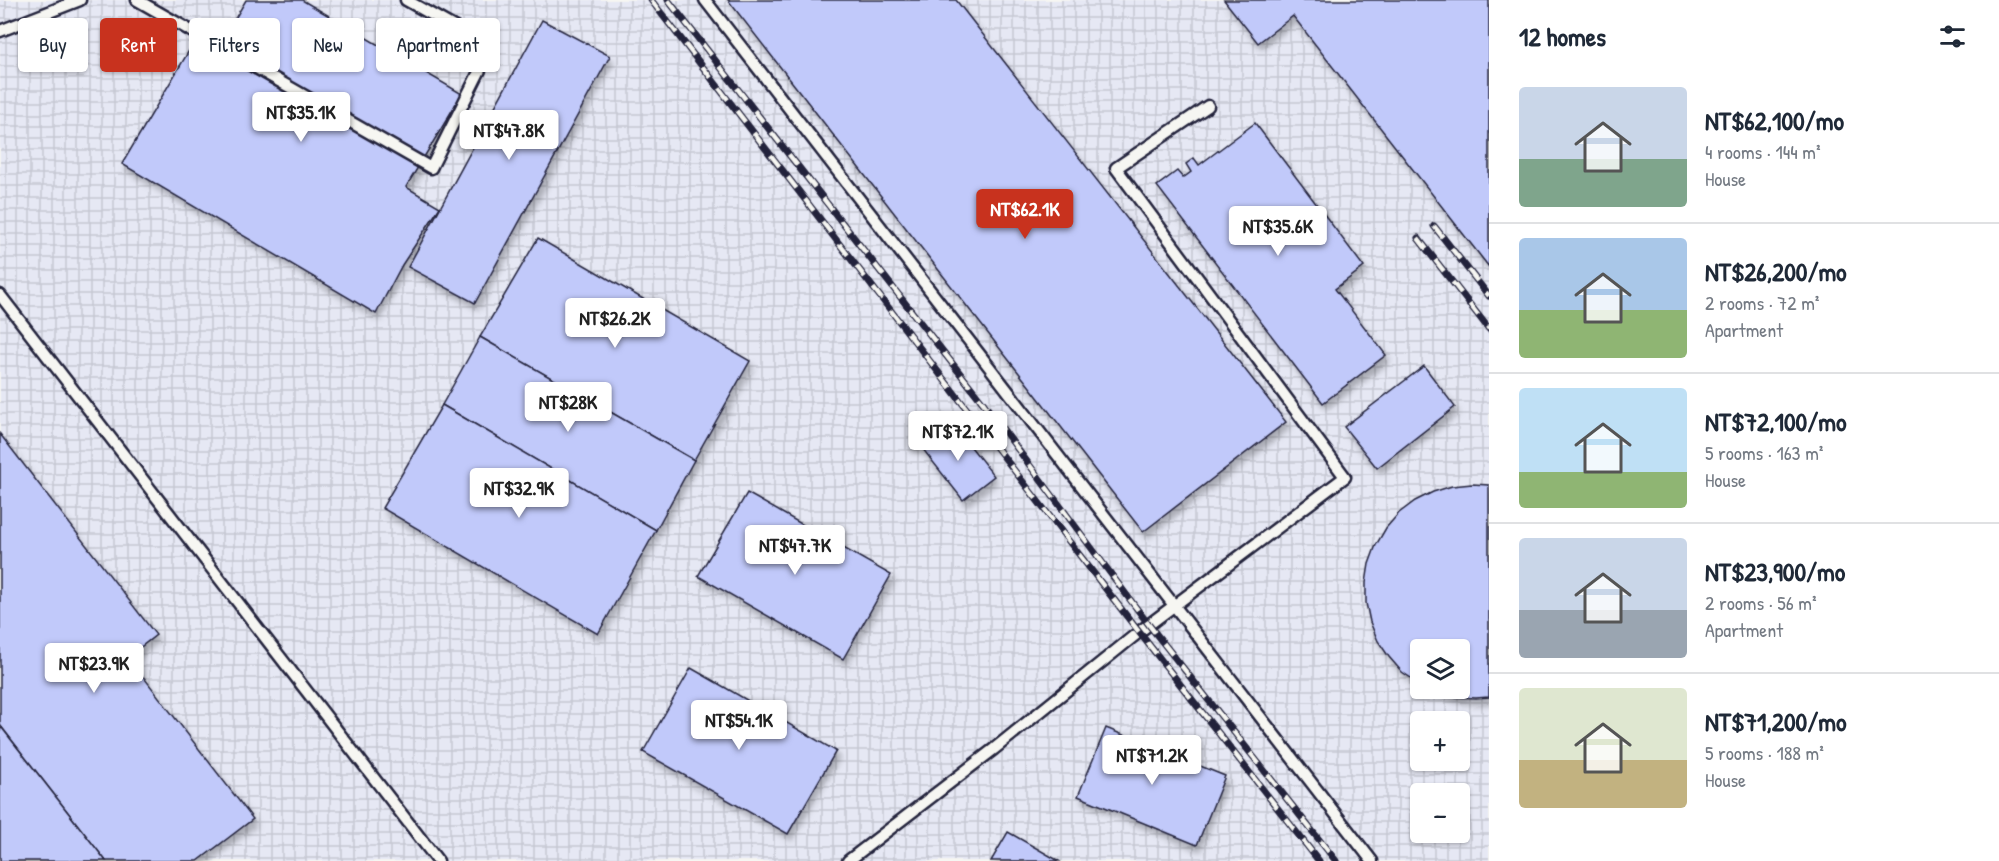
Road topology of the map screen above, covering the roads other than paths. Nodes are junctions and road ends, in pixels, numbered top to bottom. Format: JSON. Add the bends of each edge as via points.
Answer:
{"nodes":[{"id":1,"x":80,"y":0,"type":"edge"},
{"id":2,"x":137,"y":0,"type":"edge"},
{"id":3,"x":406,"y":0,"type":"edge"},
{"id":4,"x":705,"y":0,"type":"edge"},
{"id":5,"x":0,"y":31,"type":"edge"},
{"id":6,"x":1208,"y":106,"type":"dead end"},
{"id":7,"x":0,"y":295,"type":"edge"},
{"id":8,"x":1173,"y":606,"type":"junction"},
{"id":9,"x":1367,"y":859,"type":"edge"},
{"id":10,"x":438,"y":861,"type":"edge"},
{"id":11,"x":848,"y":861,"type":"edge"}],
"edges":[{"from":1,"to":5,"type":"lane"},
{"from":2,"to":3,"type":"lane","via":[[431,168],[491,48]]},
{"from":4,"to":8,"type":"lane"},
{"from":6,"to":8,"type":"lane","via":[[1116,168],[1345,477]]},
{"from":7,"to":10,"type":"lane"},
{"from":8,"to":9,"type":"lane"},
{"from":8,"to":11,"type":"lane"}]}
